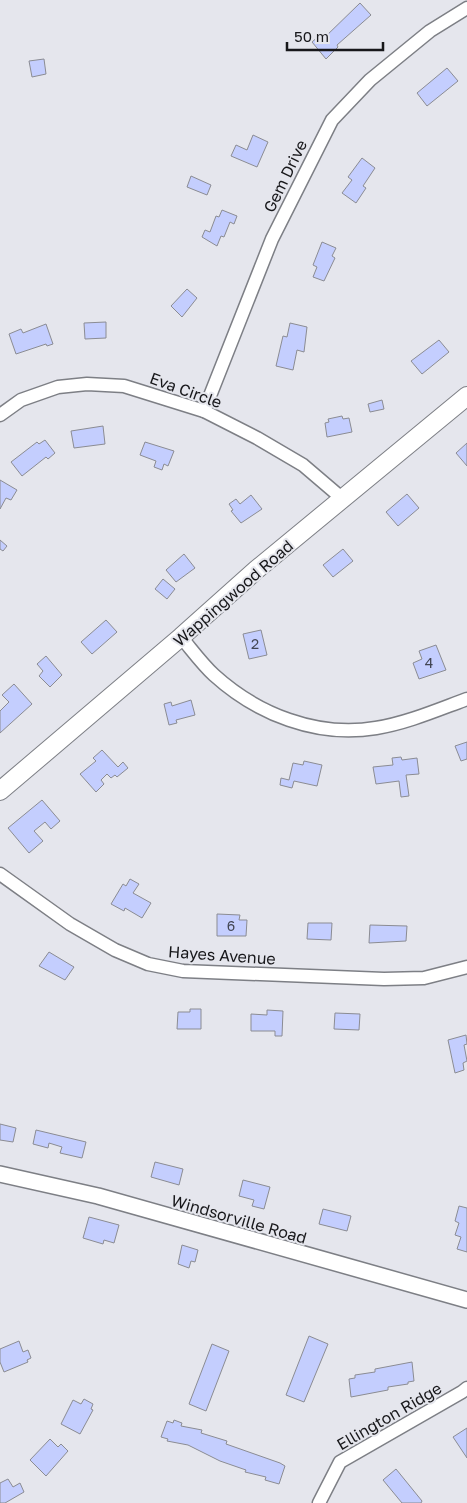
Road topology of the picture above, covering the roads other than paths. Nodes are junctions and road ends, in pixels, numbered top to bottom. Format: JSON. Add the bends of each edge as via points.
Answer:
{"nodes":[{"id":1,"x":467,"y":8,"type":"edge"},
{"id":2,"x":467,"y":396,"type":"edge"},
{"id":3,"x":204,"y":411,"type":"junction"},
{"id":4,"x":0,"y":415,"type":"edge"},
{"id":5,"x":344,"y":500,"type":"junction"},
{"id":6,"x":181,"y":637,"type":"junction"},
{"id":7,"x":467,"y":699,"type":"edge"},
{"id":8,"x":0,"y":791,"type":"edge"},
{"id":9,"x":0,"y":874,"type":"edge"},
{"id":10,"x":467,"y":967,"type":"edge"},
{"id":11,"x":0,"y":1174,"type":"edge"},
{"id":12,"x":467,"y":1300,"type":"edge"},
{"id":13,"x":467,"y":1388,"type":"edge"},
{"id":14,"x":319,"y":1503,"type":"edge"}],
"edges":[{"from":1,"to":3,"type":"street","name":"Gem Drive","via":[[430,31],[370,80],[332,120],[272,239]]},
{"from":2,"to":5,"type":"main road","name":"Wappingwood Road"},
{"from":3,"to":4,"type":"street","name":"Eva Circle","via":[[124,386],[87,384],[58,388],[21,400]]},
{"from":3,"to":5,"type":"street","name":"Eva Circle","via":[[303,465]]},
{"from":5,"to":6,"type":"main road","name":"Wappingwood Road","via":[[256,570]]},
{"from":6,"to":7,"type":"street","via":[[212,673],[231,689],[264,710],[297,724],[374,729]]},
{"from":6,"to":8,"type":"main road","name":"Wappingwood Road"},
{"from":9,"to":10,"type":"street","name":"Hayes Avenue","via":[[70,924],[114,950],[148,964],[183,971],[384,979],[424,978]]},
{"from":11,"to":12,"type":"street","name":"Windsorville Road","via":[[98,1196]]},
{"from":13,"to":14,"type":"street","name":"Ellington Ridge","via":[[340,1462]]}]}
